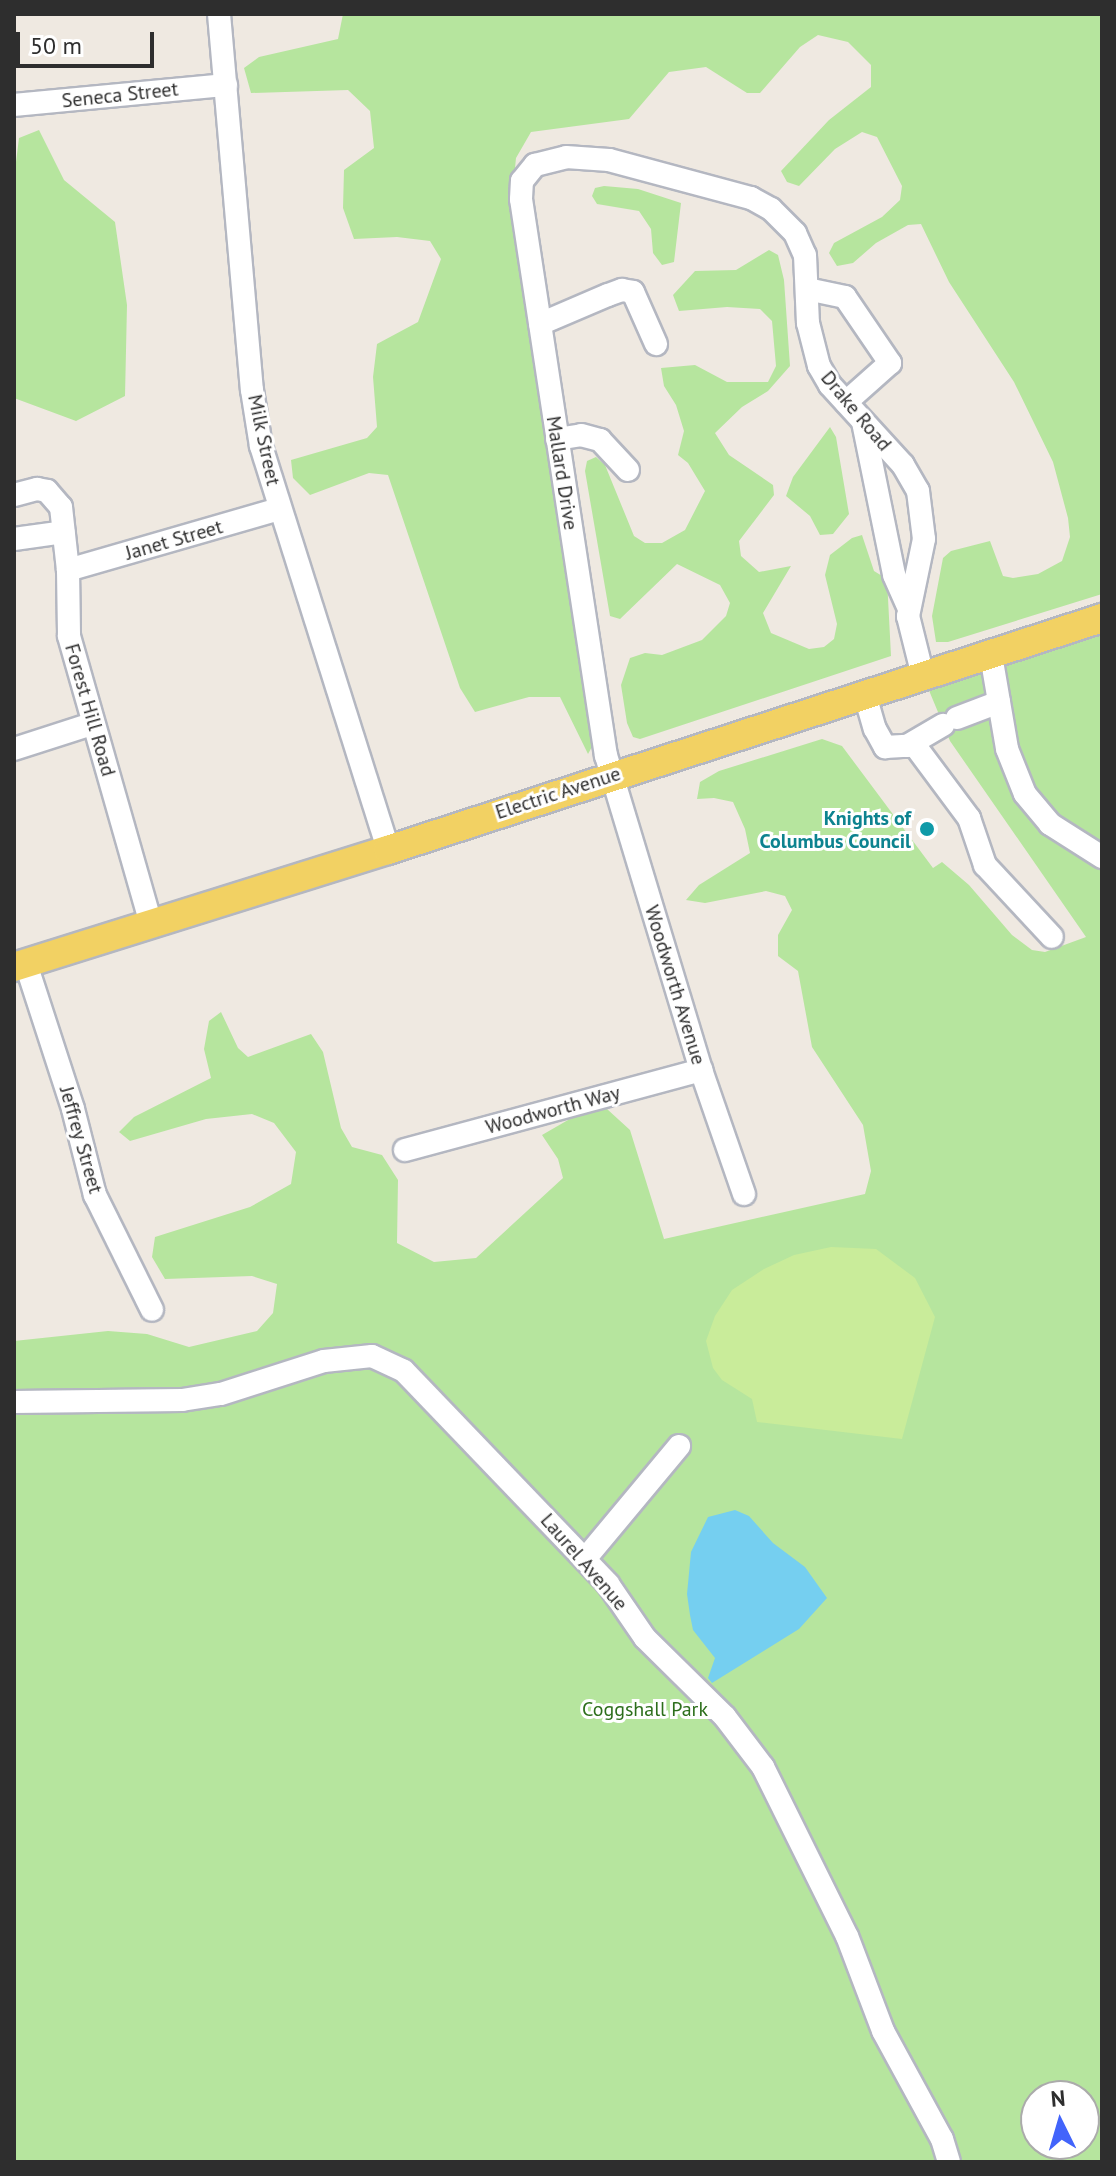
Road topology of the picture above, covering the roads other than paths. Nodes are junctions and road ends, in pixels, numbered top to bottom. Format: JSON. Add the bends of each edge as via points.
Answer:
{"nodes":[{"id":1,"x":219,"y":14,"type":"edge"},
{"id":2,"x":226,"y":85,"type":"junction"},
{"id":3,"x":14,"y":105,"type":"edge"},
{"id":4,"x":529,"y":171,"type":"joint"},
{"id":5,"x":807,"y":289,"type":"junction"},
{"id":6,"x":540,"y":324,"type":"junction"},
{"id":7,"x":656,"y":344,"type":"dead end"},
{"id":8,"x":846,"y":402,"type":"junction"},
{"id":9,"x":863,"y":421,"type":"junction"},
{"id":10,"x":557,"y":439,"type":"junction"},
{"id":11,"x":628,"y":470,"type":"dead end"},
{"id":12,"x":14,"y":495,"type":"edge"},
{"id":13,"x":279,"y":509,"type":"junction"},
{"id":14,"x":64,"y":532,"type":"junction"},
{"id":15,"x":14,"y":539,"type":"edge"},
{"id":16,"x":68,"y":570,"type":"junction"},
{"id":17,"x":908,"y":607,"type":"junction"},
{"id":18,"x":1102,"y":618,"type":"edge"},
{"id":19,"x":991,"y":655,"type":"junction"},
{"id":20,"x":923,"y":676,"type":"junction"},
{"id":21,"x":865,"y":695,"type":"junction"},
{"id":22,"x":999,"y":702,"type":"junction"},
{"id":23,"x":92,"y":724,"type":"junction"},
{"id":24,"x":913,"y":743,"type":"junction"},
{"id":25,"x":14,"y":749,"type":"edge"},
{"id":26,"x":611,"y":775,"type":"junction"},
{"id":27,"x":388,"y":850,"type":"junction"},
{"id":28,"x":1102,"y":857,"type":"edge"},
{"id":29,"x":151,"y":923,"type":"junction"},
{"id":30,"x":1052,"y":937,"type":"dead end"},
{"id":31,"x":20,"y":966,"type":"edge"},
{"id":32,"x":701,"y":1070,"type":"junction"},
{"id":33,"x":405,"y":1150,"type":"dead end"},
{"id":34,"x":744,"y":1194,"type":"dead end"},
{"id":35,"x":152,"y":1310,"type":"dead end"},
{"id":36,"x":14,"y":1402,"type":"edge"},
{"id":37,"x":679,"y":1446,"type":"dead end"},
{"id":38,"x":585,"y":1559,"type":"junction"},
{"id":39,"x":949,"y":2162,"type":"edge"}],
"edges":[{"from":1,"to":2,"type":"street","name":"Milk Street"},
{"from":2,"to":3,"type":"street","name":"Seneca Street"},
{"from":2,"to":13,"type":"street","name":"Milk Street","via":[[253,400]]},
{"from":4,"to":5,"type":"street","name":"Drake Road","via":[[546,160],[593,157],[756,200],[798,237]]},
{"from":4,"to":6,"type":"street","name":"Mallard Drive","via":[[521,199]]},
{"from":5,"to":8,"type":"street","name":"Drake Road","via":[[814,355]]},
{"from":5,"to":8,"type":"street","via":[[845,297],[890,363]]},
{"from":6,"to":7,"type":"street","via":[[622,290],[633,292]]},
{"from":6,"to":10,"type":"street","name":"Mallard Drive"},
{"from":8,"to":9,"type":"street","name":"Drake Road"},
{"from":9,"to":17,"type":"street","via":[[894,575]]},
{"from":9,"to":17,"type":"street","name":"Drake Road","via":[[909,473],[918,491],[924,539]]},
{"from":10,"to":11,"type":"street","via":[[581,435],[600,440]]},
{"from":10,"to":26,"type":"street","name":"Mallard Drive"},
{"from":12,"to":14,"type":"street","name":"Forest Hill Road","via":[[37,489],[53,494],[61,507]]},
{"from":13,"to":16,"type":"street","name":"Janet Street"},
{"from":13,"to":27,"type":"street","name":"Milk Street"},
{"from":14,"to":15,"type":"street"},
{"from":14,"to":16,"type":"street","name":"Forest Hill Road"},
{"from":16,"to":23,"type":"street","name":"Forest Hill Road","via":[[69,636]]},
{"from":17,"to":20,"type":"street","name":"Drake Road"},
{"from":18,"to":19,"type":"main road","name":"Electric Avenue"},
{"from":19,"to":20,"type":"main road","name":"Electric Avenue"},
{"from":19,"to":22,"type":"street"},
{"from":20,"to":21,"type":"main road","name":"Electric Avenue"},
{"from":21,"to":24,"type":"street","via":[[885,747]]},
{"from":21,"to":26,"type":"main road","name":"Electric Avenue"},
{"from":22,"to":24,"type":"street"},
{"from":22,"to":28,"type":"street","via":[[1007,749],[1025,794],[1050,824]]},
{"from":23,"to":25,"type":"street"},
{"from":23,"to":29,"type":"street","name":"Forest Hill Road"},
{"from":24,"to":30,"type":"street","via":[[969,818],[985,865]]},
{"from":26,"to":27,"type":"main road","name":"Electric Avenue"},
{"from":26,"to":32,"type":"street","name":"Woodworth Avenue"},
{"from":27,"to":29,"type":"main road","name":"Electric Avenue"},
{"from":29,"to":31,"type":"main road","name":"Electric Avenue"},
{"from":31,"to":35,"type":"street","name":"Jeffrey Street","via":[[73,1109],[95,1195]]},
{"from":32,"to":33,"type":"street","name":"Woodworth Way"},
{"from":32,"to":34,"type":"street","name":"Woodworth Avenue"},
{"from":36,"to":38,"type":"street","name":"Laurel Avenue","via":[[182,1400],[221,1394],[324,1361],[372,1356],[404,1371]]},
{"from":37,"to":38,"type":"street"},
{"from":38,"to":39,"type":"street","name":"Laurel Avenue","via":[[645,1638],[725,1717],[763,1767]]}]}
